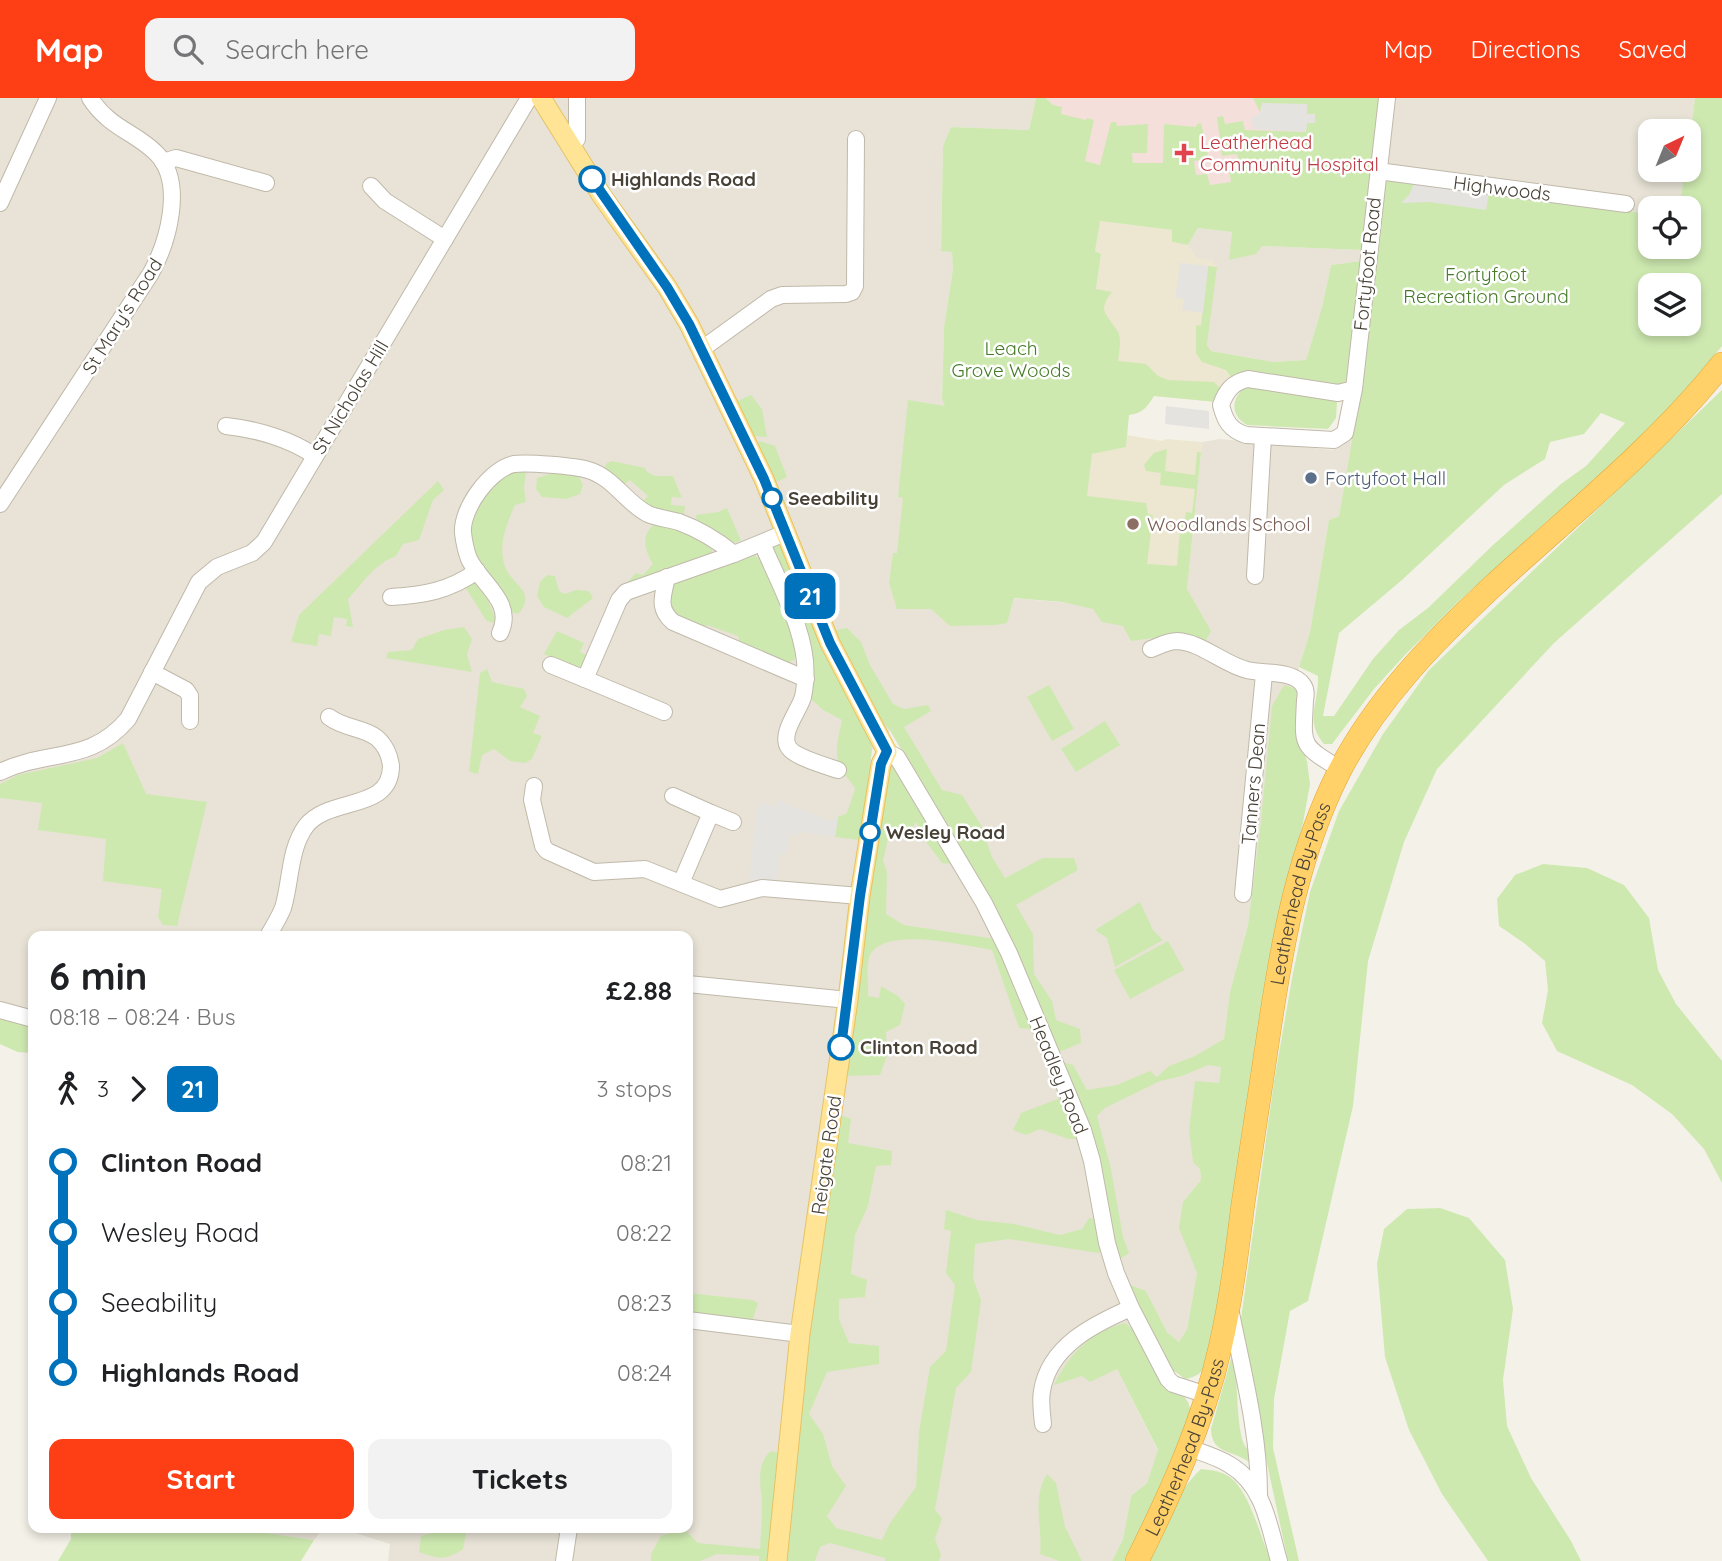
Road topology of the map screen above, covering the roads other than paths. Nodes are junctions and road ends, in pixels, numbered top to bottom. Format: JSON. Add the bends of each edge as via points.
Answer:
{"nodes":[{"id":1,"x":48,"y":98,"type":"edge"},
{"id":2,"x":90,"y":98,"type":"edge"},
{"id":3,"x":528,"y":98,"type":"edge"},
{"id":4,"x":541,"y":98,"type":"edge"},
{"id":5,"x":577,"y":98,"type":"edge"},
{"id":6,"x":1387,"y":98,"type":"edge"},
{"id":7,"x":856,"y":139,"type":"dead end"},
{"id":8,"x":571,"y":146,"type":"junction"},
{"id":9,"x":163,"y":162,"type":"junction"},
{"id":10,"x":1378,"y":171,"type":"junction"},
{"id":11,"x":266,"y":183,"type":"dead end"},
{"id":12,"x":371,"y":186,"type":"dead end"},
{"id":13,"x":0,"y":203,"type":"edge"},
{"id":14,"x":1626,"y":204,"type":"dead end"},
{"id":15,"x":444,"y":239,"type":"junction"},
{"id":16,"x":702,"y":349,"type":"junction"},
{"id":17,"x":1722,"y":364,"type":"edge"},
{"id":18,"x":1353,"y":389,"type":"junction"},
{"id":19,"x":226,"y":426,"type":"dead end"},
{"id":20,"x":1263,"y":437,"type":"junction"},
{"id":21,"x":315,"y":456,"type":"junction"},
{"id":22,"x":0,"y":504,"type":"edge"},
{"id":23,"x":785,"y":533,"type":"junction"},
{"id":24,"x":762,"y":543,"type":"junction"},
{"id":25,"x":734,"y":554,"type":"junction"},
{"id":26,"x":477,"y":571,"type":"junction"},
{"id":27,"x":1255,"y":576,"type":"dead end"},
{"id":28,"x":667,"y":577,"type":"junction"},
{"id":29,"x":391,"y":597,"type":"dead end"},
{"id":30,"x":500,"y":633,"type":"dead end"},
{"id":31,"x":1151,"y":649,"type":"dead end"},
{"id":32,"x":551,"y":665,"type":"dead end"},
{"id":33,"x":152,"y":672,"type":"junction"},
{"id":34,"x":1264,"y":674,"type":"junction"},
{"id":35,"x":806,"y":678,"type":"junction"},
{"id":36,"x":586,"y":679,"type":"junction"},
{"id":37,"x":664,"y":712,"type":"dead end"},
{"id":38,"x":329,"y":716,"type":"dead end"},
{"id":39,"x":191,"y":721,"type":"dead end"},
{"id":40,"x":887,"y":751,"type":"junction"},
{"id":41,"x":1340,"y":769,"type":"junction"},
{"id":42,"x":838,"y":771,"type":"dead end"},
{"id":43,"x":0,"y":772,"type":"edge"},
{"id":44,"x":534,"y":786,"type":"dead end"},
{"id":45,"x":673,"y":796,"type":"dead end"},
{"id":46,"x":711,"y":813,"type":"junction"},
{"id":47,"x":733,"y":822,"type":"dead end"},
{"id":48,"x":681,"y":883,"type":"junction"},
{"id":49,"x":1243,"y":894,"type":"dead end"},
{"id":50,"x":860,"y":896,"type":"junction"},
{"id":51,"x":271,"y":931,"type":"edge"},
{"id":52,"x":693,"y":984,"type":"edge"},
{"id":53,"x":848,"y":1000,"type":"junction"},
{"id":54,"x":0,"y":1010,"type":"edge"},
{"id":55,"x":28,"y":1018,"type":"edge"},
{"id":56,"x":1229,"y":1304,"type":"junction"},
{"id":57,"x":1131,"y":1308,"type":"junction"},
{"id":58,"x":693,"y":1321,"type":"edge"},
{"id":59,"x":800,"y":1334,"type":"junction"},
{"id":60,"x":1208,"y":1395,"type":"junction"},
{"id":61,"x":1043,"y":1424,"type":"dead end"},
{"id":62,"x":1189,"y":1448,"type":"junction"},
{"id":63,"x":1259,"y":1494,"type":"junction"},
{"id":64,"x":568,"y":1533,"type":"edge"},
{"id":65,"x":564,"y":1561,"type":"edge"},
{"id":66,"x":778,"y":1561,"type":"edge"},
{"id":67,"x":1137,"y":1561,"type":"edge"},
{"id":68,"x":1279,"y":1561,"type":"edge"}],
"edges":[{"from":1,"to":13,"type":"street"},
{"from":2,"to":9,"type":"street","via":[[109,120]]},
{"from":3,"to":15,"type":"street","name":"St Nicholas Hill"},
{"from":4,"to":8,"type":"main road"},
{"from":5,"to":8,"type":"street","via":[[578,139]]},
{"from":6,"to":10,"type":"street","name":"Fortyfoot Road"},
{"from":7,"to":16,"type":"street","via":[[852,292],[771,299]]},
{"from":8,"to":16,"type":"main road","via":[[679,305]]},
{"from":9,"to":11,"type":"street","via":[[176,158]]},
{"from":9,"to":22,"type":"street","name":"St Mary's Road","via":[[171,207],[162,254]]},
{"from":10,"to":14,"type":"street","name":"Highwoods"},
{"from":10,"to":18,"type":"street","name":"Fortyfoot Road"},
{"from":12,"to":15,"type":"street","via":[[385,201]]},
{"from":15,"to":21,"type":"street","name":"St Nicholas Hill"},
{"from":16,"to":23,"type":"main road"},
{"from":17,"to":41,"type":"highway","name":"Leatherhead By-Pass","via":[[1668,425],[1426,653],[1375,714]]},
{"from":18,"to":20,"type":"street","name":"Fortyfoot Road","via":[[1348,423],[1340,438]]},
{"from":18,"to":20,"type":"street","name":"Fortyfoot Road","via":[[1338,393],[1280,382],[1239,381],[1224,397],[1223,416],[1236,432]]},
{"from":19,"to":21,"type":"street","via":[[272,436]]},
{"from":20,"to":27,"type":"street"},
{"from":21,"to":33,"type":"street","name":"St Nicholas Hill","via":[[258,548],[217,567],[199,582]]},
{"from":23,"to":24,"type":"street"},
{"from":23,"to":40,"type":"main road","via":[[830,643]]},
{"from":24,"to":25,"type":"street"},
{"from":24,"to":35,"type":"street","via":[[804,648]]},
{"from":25,"to":26,"type":"street","via":[[692,527],[649,515],[588,470],[523,463],[502,469],[470,503],[463,534]]},
{"from":25,"to":28,"type":"street"},
{"from":26,"to":29,"type":"street","via":[[429,594]]},
{"from":26,"to":30,"type":"street","via":[[500,603],[504,614]]},
{"from":28,"to":35,"type":"street","via":[[662,607],[673,622]]},
{"from":28,"to":36,"type":"street","via":[[634,588],[619,600]]},
{"from":31,"to":34,"type":"street","via":[[1177,641],[1191,644],[1237,667]]},
{"from":32,"to":36,"type":"street"},
{"from":33,"to":39,"type":"street","via":[[186,690]]},
{"from":33,"to":43,"type":"street","name":"St Nicholas Hill","via":[[128,719],[108,739],[82,751]]},
{"from":34,"to":41,"type":"street","via":[[1289,676],[1302,683],[1305,741]]},
{"from":34,"to":49,"type":"street","name":"Tanners Dean"},
{"from":35,"to":42,"type":"street","via":[[786,740],[789,748]]},
{"from":36,"to":37,"type":"street"},
{"from":38,"to":51,"type":"street","via":[[382,743],[390,759],[389,776],[372,798],[329,808],[307,824],[295,850],[284,906]]},
{"from":40,"to":50,"type":"main road","name":"Reigate Road","via":[[881,764]]},
{"from":40,"to":57,"type":"street","name":"Headley Road","via":[[897,757],[1009,953],[1083,1130],[1107,1243]]},
{"from":41,"to":56,"type":"highway","name":"Leatherhead By-Pass","via":[[1321,810],[1292,900]]},
{"from":44,"to":48,"type":"street","via":[[532,800],[547,851],[594,872],[645,869]]},
{"from":45,"to":46,"type":"street"},
{"from":46,"to":47,"type":"street"},
{"from":46,"to":48,"type":"street"},
{"from":48,"to":50,"type":"street","via":[[720,899],[762,888]]},
{"from":50,"to":53,"type":"main road","name":"Reigate Road"},
{"from":52,"to":53,"type":"street"},
{"from":53,"to":59,"type":"main road","name":"Reigate Road"},
{"from":54,"to":55,"type":"street"},
{"from":56,"to":60,"type":"highway","name":"Leatherhead By-Pass"},
{"from":56,"to":63,"type":"street","via":[[1249,1401]]},
{"from":57,"to":60,"type":"street","name":"Headley Road","via":[[1168,1379]]},
{"from":57,"to":61,"type":"street","via":[[1086,1329],[1062,1352],[1044,1381]]},
{"from":58,"to":59,"type":"street"},
{"from":59,"to":66,"type":"main road","name":"Reigate Road"},
{"from":60,"to":62,"type":"highway","name":"Leatherhead By-Pass"},
{"from":62,"to":63,"type":"street","via":[[1229,1464]]},
{"from":62,"to":67,"type":"highway","name":"Leatherhead By-Pass"},
{"from":63,"to":68,"type":"street"},
{"from":64,"to":65,"type":"street"}]}
